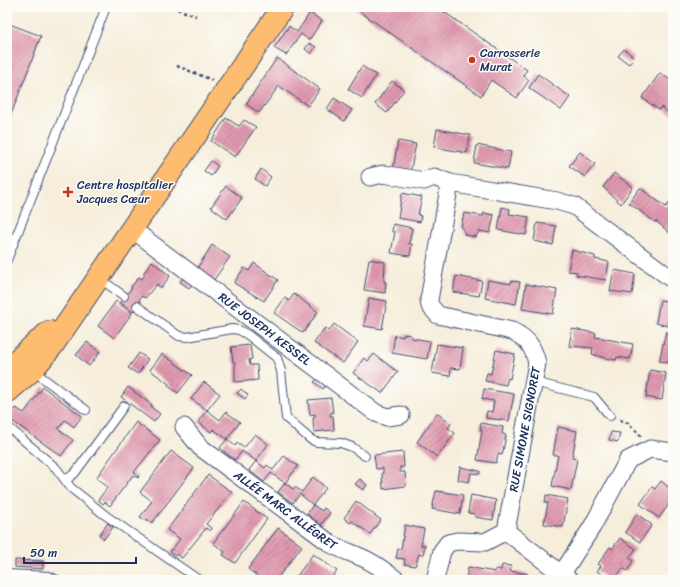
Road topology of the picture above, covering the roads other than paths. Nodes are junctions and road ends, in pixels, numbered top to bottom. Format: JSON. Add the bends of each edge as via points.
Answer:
{"nodes":[{"id":1,"x":106,"y":7,"type":"edge"},
{"id":2,"x":283,"y":7,"type":"edge"},
{"id":3,"x":370,"y":177,"type":"dead end"},
{"id":4,"x":450,"y":183,"type":"junction"},
{"id":5,"x":132,"y":229,"type":"junction"},
{"id":6,"x":7,"y":260,"type":"edge"},
{"id":7,"x":98,"y":277,"type":"junction"},
{"id":8,"x":673,"y":280,"type":"edge"},
{"id":9,"x":124,"y":296,"type":"dead end"},
{"id":10,"x":138,"y":306,"type":"dead end"},
{"id":11,"x":76,"y":309,"type":"junction"},
{"id":12,"x":7,"y":369,"type":"edge"},
{"id":13,"x":32,"y":370,"type":"junction"},
{"id":14,"x":534,"y":382,"type":"junction"},
{"id":15,"x":7,"y":392,"type":"edge"},
{"id":16,"x":124,"y":406,"type":"dead end"},
{"id":17,"x":86,"y":410,"type":"dead end"},
{"id":18,"x":401,"y":415,"type":"dead end"},
{"id":19,"x":610,"y":416,"type":"road end"},
{"id":20,"x":7,"y":426,"type":"edge"},
{"id":21,"x":184,"y":427,"type":"dead end"},
{"id":22,"x":673,"y":452,"type":"edge"},
{"id":23,"x":365,"y":456,"type":"dead end"},
{"id":24,"x":66,"y":480,"type":"junction"},
{"id":25,"x":506,"y":531,"type":"junction"},
{"id":26,"x":7,"y":574,"type":"edge"},
{"id":27,"x":565,"y":577,"type":"edge"},
{"id":28,"x":57,"y":580,"type":"edge"},
{"id":29,"x":199,"y":580,"type":"edge"},
{"id":30,"x":397,"y":580,"type":"edge"},
{"id":31,"x":435,"y":580,"type":"edge"}],
"edges":[{"from":1,"to":6,"type":"lane"},
{"from":2,"to":5,"type":"main road"},
{"from":3,"to":4,"type":"street","via":[[383,174],[424,181],[434,177]]},
{"from":4,"to":8,"type":"street","via":[[574,206]]},
{"from":4,"to":14,"type":"street","name":"RUE SIMONE SIGNORET","via":[[430,306],[438,316],[512,331],[521,336],[530,343],[534,351],[537,363]]},
{"from":5,"to":7,"type":"main road"},
{"from":5,"to":18,"type":"street","name":"RUE JOSEPH KESSEL","via":[[376,413],[387,416]]},
{"from":7,"to":9,"type":"lane"},
{"from":7,"to":11,"type":"main road"},
{"from":10,"to":23,"type":"lane","via":[[179,336],[232,329],[248,335],[277,358],[281,371],[286,418],[316,442],[341,442]]},
{"from":11,"to":12,"type":"main road"},
{"from":11,"to":13,"type":"main road","via":[[52,346]]},
{"from":13,"to":15,"type":"main road"},
{"from":13,"to":17,"type":"lane"},
{"from":14,"to":19,"type":"lane","via":[[594,397]]},
{"from":14,"to":25,"type":"street","name":"RUE SIMONE SIGNORET"},
{"from":16,"to":24,"type":"lane","via":[[75,472]]},
{"from":20,"to":24,"type":"lane","via":[[56,468]]},
{"from":21,"to":30,"type":"street","name":"ALLÉE MARC ALLÉGRET","via":[[200,447],[331,544],[343,552],[362,557]]},
{"from":22,"to":27,"type":"street","via":[[650,449],[628,460]]},
{"from":24,"to":29,"type":"lane","via":[[71,488],[105,515]]},
{"from":25,"to":27,"type":"street"},
{"from":25,"to":31,"type":"street","via":[[485,542],[457,541],[448,544],[442,551]]},
{"from":26,"to":28,"type":"lane","via":[[49,576]]}]}
